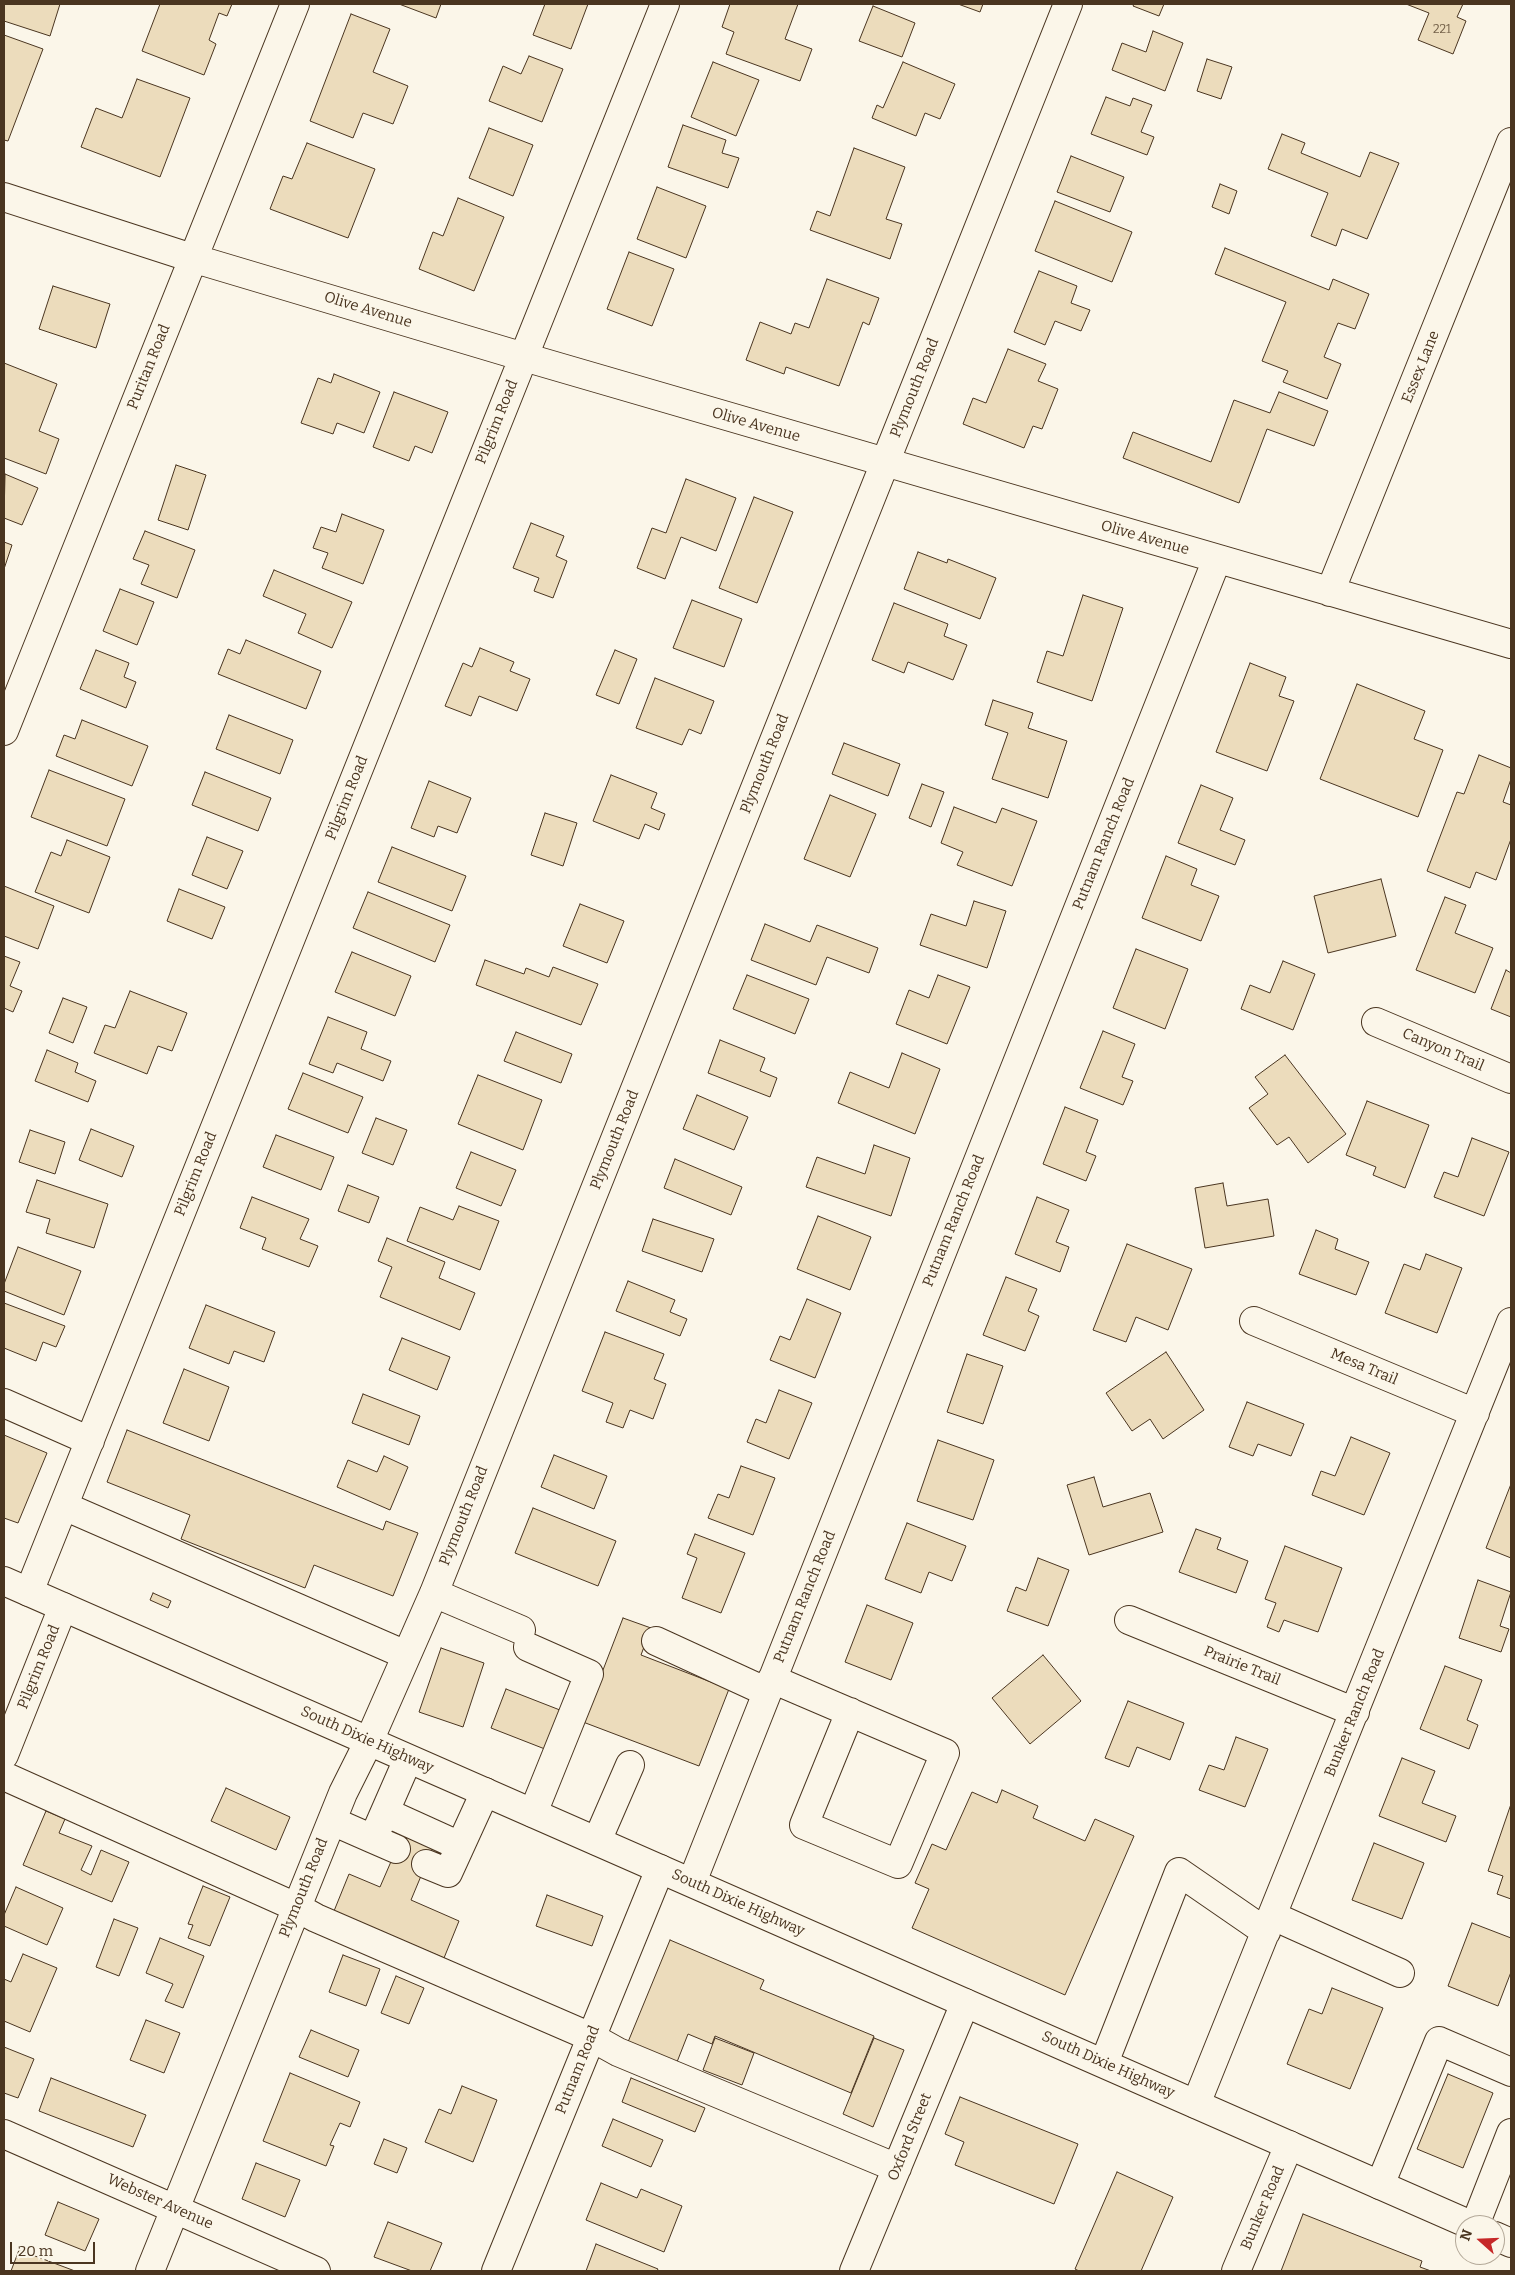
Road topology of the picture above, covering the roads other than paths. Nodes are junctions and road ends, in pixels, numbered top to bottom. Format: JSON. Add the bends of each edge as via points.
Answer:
{"nodes":[{"id":1,"x":295,"y":4,"type":"edge"},
{"id":2,"x":665,"y":4,"type":"edge"},
{"id":3,"x":1068,"y":4,"type":"edge"},
{"id":4,"x":1511,"y":142,"type":"edge"},
{"id":5,"x":4,"y":197,"type":"edge"},
{"id":6,"x":192,"y":258,"type":"junction"},
{"id":7,"x":524,"y":357,"type":"junction"},
{"id":8,"x":885,"y":462,"type":"junction"},
{"id":9,"x":1217,"y":559,"type":"junction"},
{"id":10,"x":1330,"y":592,"type":"junction"},
{"id":11,"x":1511,"y":644,"type":"edge"},
{"id":12,"x":4,"y":731,"type":"edge"},
{"id":13,"x":1376,"y":1022,"type":"dead end"},
{"id":14,"x":1511,"y":1079,"type":"edge"},
{"id":15,"x":1254,"y":1321,"type":"dead end"},
{"id":16,"x":1511,"y":1322,"type":"edge"},
{"id":17,"x":4,"y":1403,"type":"edge"},
{"id":18,"x":1475,"y":1413,"type":"junction"},
{"id":19,"x":90,"y":1440,"type":"junction"},
{"id":20,"x":64,"y":1506,"type":"junction"},
{"id":21,"x":4,"y":1581,"type":"edge"},
{"id":22,"x":29,"y":1592,"type":"junction"},
{"id":23,"x":434,"y":1593,"type":"junction"},
{"id":24,"x":63,"y":1607,"type":"junction"},
{"id":25,"x":1129,"y":1620,"type":"dead end"},
{"id":26,"x":656,"y":1641,"type":"dead end"},
{"id":27,"x":406,"y":1655,"type":"junction"},
{"id":28,"x":769,"y":1686,"type":"junction"},
{"id":29,"x":850,"y":1712,"type":"junction"},
{"id":30,"x":1356,"y":1712,"type":"junction"},
{"id":31,"x":369,"y":1741,"type":"junction"},
{"id":32,"x":4,"y":1756,"type":"edge"},
{"id":33,"x":408,"y":1759,"type":"junction"},
{"id":34,"x":630,"y":1765,"type":"dead end"},
{"id":35,"x":4,"y":1776,"type":"edge"},
{"id":36,"x":484,"y":1792,"type":"junction"},
{"id":37,"x":386,"y":1812,"type":"junction"},
{"id":38,"x":533,"y":1813,"type":"junction"},
{"id":39,"x":332,"y":1821,"type":"junction"},
{"id":40,"x":597,"y":1841,"type":"junction"},
{"id":41,"x":460,"y":1846,"type":"junction"},
{"id":42,"x":426,"y":1864,"type":"dead end"},
{"id":43,"x":660,"y":1869,"type":"junction"},
{"id":44,"x":692,"y":1882,"type":"junction"},
{"id":45,"x":296,"y":1907,"type":"junction"},
{"id":46,"x":1269,"y":1924,"type":"junction"},
{"id":47,"x":1400,"y":1973,"type":"dead end"},
{"id":48,"x":965,"y":2003,"type":"junction"},
{"id":49,"x":591,"y":2037,"type":"junction"},
{"id":50,"x":1104,"y":2063,"type":"junction"},
{"id":51,"x":1511,"y":2072,"type":"edge"},
{"id":52,"x":1196,"y":2104,"type":"junction"},
{"id":53,"x":4,"y":2134,"type":"edge"},
{"id":54,"x":1511,"y":2134,"type":"edge"},
{"id":55,"x":1289,"y":2145,"type":"junction"},
{"id":56,"x":897,"y":2168,"type":"junction"},
{"id":57,"x":1380,"y":2185,"type":"junction"},
{"id":58,"x":175,"y":2209,"type":"junction"},
{"id":59,"x":1479,"y":2215,"type":"edge"},
{"id":60,"x":1455,"y":2218,"type":"edge"},
{"id":61,"x":150,"y":2271,"type":"edge"},
{"id":62,"x":316,"y":2271,"type":"edge"},
{"id":63,"x":496,"y":2271,"type":"edge"},
{"id":64,"x":854,"y":2271,"type":"edge"},
{"id":65,"x":1236,"y":2271,"type":"edge"}],
"edges":[{"from":1,"to":6,"type":"street","name":"Puritan Road"},
{"from":2,"to":7,"type":"street","name":"Pilgrim Road"},
{"from":3,"to":8,"type":"street","name":"Plymouth Road"},
{"from":4,"to":10,"type":"street","name":"Essex Lane"},
{"from":5,"to":6,"type":"street","name":"Olive Avenue"},
{"from":6,"to":7,"type":"street","name":"Olive Avenue"},
{"from":6,"to":12,"type":"street","name":"Puritan Road"},
{"from":7,"to":8,"type":"street","name":"Olive Avenue"},
{"from":7,"to":19,"type":"street","name":"Pilgrim Road"},
{"from":8,"to":9,"type":"street","name":"Olive Avenue"},
{"from":8,"to":23,"type":"street","name":"Plymouth Road"},
{"from":9,"to":10,"type":"street","name":"Olive Avenue"},
{"from":9,"to":28,"type":"street","name":"Putnam Ranch Road"},
{"from":10,"to":11,"type":"street","name":"Olive Avenue"},
{"from":13,"to":14,"type":"street","name":"Canyon Trail"},
{"from":15,"to":18,"type":"street","name":"Mesa Trail"},
{"from":16,"to":18,"type":"street","name":"Bunker Ranch Road"},
{"from":17,"to":19,"type":"street"},
{"from":18,"to":30,"type":"street","name":"Bunker Ranch Road"},
{"from":19,"to":20,"type":"street","name":"Pilgrim Road"},
{"from":20,"to":22,"type":"street","name":"Pilgrim Road"},
{"from":20,"to":27,"type":"street"},
{"from":21,"to":22,"type":"street","name":"South Dixie Highway"},
{"from":22,"to":24,"type":"street","name":"South Dixie Highway"},
{"from":23,"to":27,"type":"street","name":"Plymouth Road"},
{"from":23,"to":38,"type":"street","via":[[589,1674]]},
{"from":24,"to":31,"type":"street","name":"South Dixie Highway"},
{"from":24,"to":32,"type":"street","name":"Pilgrim Road"},
{"from":25,"to":30,"type":"street","name":"Prairie Trail"},
{"from":26,"to":28,"type":"street"},
{"from":27,"to":31,"type":"street","name":"Plymouth Road"},
{"from":28,"to":29,"type":"street"},
{"from":28,"to":44,"type":"street","name":"Putnam Ranch Road"},
{"from":29,"to":29,"type":"street","via":[[945,1753],[898,1864],[804,1825]]},
{"from":30,"to":46,"type":"street","name":"Bunker Ranch Road"},
{"from":31,"to":33,"type":"street","name":"South Dixie Highway"},
{"from":31,"to":39,"type":"street","name":"Plymouth Road"},
{"from":33,"to":36,"type":"street","name":"South Dixie Highway"},
{"from":33,"to":37,"type":"street"},
{"from":34,"to":40,"type":"street"},
{"from":35,"to":45,"type":"street"},
{"from":36,"to":38,"type":"street","name":"South Dixie Highway"},
{"from":36,"to":41,"type":"street"},
{"from":37,"to":39,"type":"street","via":[[385,1844]]},
{"from":37,"to":41,"type":"street"},
{"from":38,"to":40,"type":"street","name":"South Dixie Highway"},
{"from":39,"to":45,"type":"street","name":"Plymouth Road"},
{"from":40,"to":43,"type":"street","name":"South Dixie Highway"},
{"from":41,"to":42,"type":"street","via":[[448,1873]]},
{"from":43,"to":44,"type":"street","name":"South Dixie Highway"},
{"from":43,"to":49,"type":"street","name":"Putnam Road"},
{"from":44,"to":48,"type":"street","name":"South Dixie Highway"},
{"from":45,"to":49,"type":"street"},
{"from":45,"to":58,"type":"street","name":"Plymouth Road"},
{"from":46,"to":47,"type":"street"},
{"from":46,"to":50,"type":"street","via":[[1179,1872]]},
{"from":46,"to":52,"type":"street","name":"Bunker Ranch Road"},
{"from":48,"to":50,"type":"street","name":"South Dixie Highway"},
{"from":48,"to":56,"type":"street","name":"Oxford Street"},
{"from":49,"to":56,"type":"street","via":[[618,2052]]},
{"from":49,"to":63,"type":"street","name":"Putnam Road"},
{"from":50,"to":52,"type":"street","name":"South Dixie Highway"},
{"from":51,"to":57,"type":"street","via":[[1439,2041]]},
{"from":52,"to":55,"type":"street","name":"South Dixie Highway"},
{"from":53,"to":58,"type":"street","name":"Webster Avenue"},
{"from":54,"to":59,"type":"street"},
{"from":55,"to":57,"type":"street","name":"South Dixie Highway"},
{"from":55,"to":65,"type":"street","name":"Bunker Road"},
{"from":56,"to":64,"type":"street","name":"Oxford Street"},
{"from":57,"to":60,"type":"street","name":"South Dixie Highway"},
{"from":58,"to":61,"type":"street","name":"Plymouth Road"},
{"from":58,"to":62,"type":"street","name":"Webster Avenue"}]}
